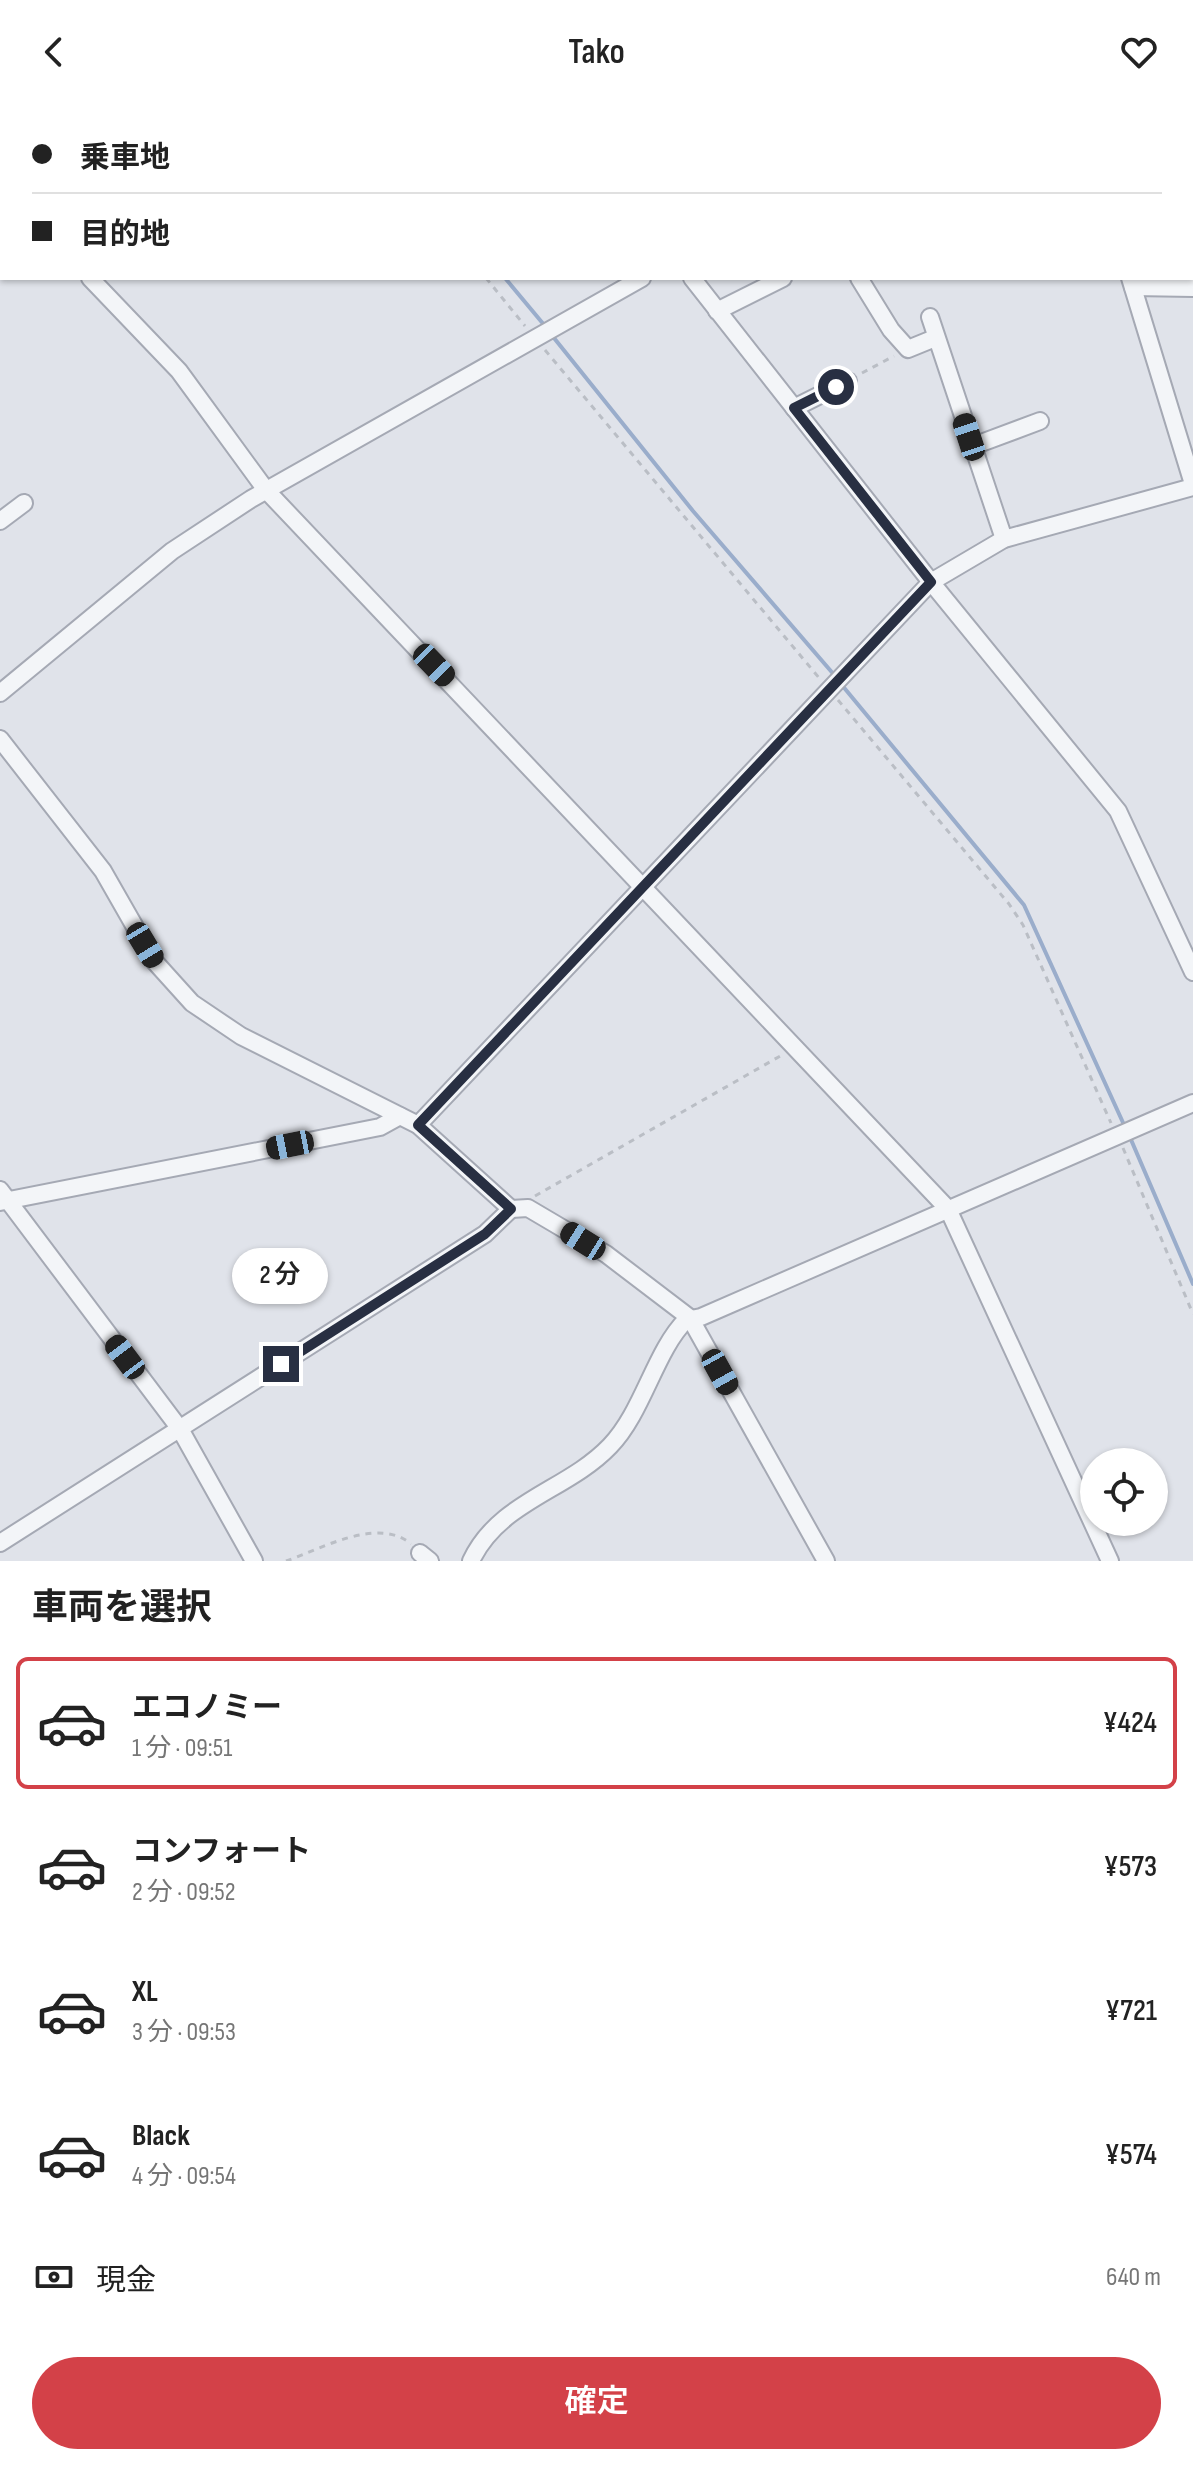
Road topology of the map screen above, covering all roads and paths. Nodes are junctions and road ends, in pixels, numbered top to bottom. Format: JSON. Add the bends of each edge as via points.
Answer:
{"nodes":[{"id":1,"x":92,"y":280,"type":"edge"},
{"id":2,"x":488,"y":280,"type":"edge"},
{"id":3,"x":639,"y":280,"type":"edge"},
{"id":4,"x":694,"y":280,"type":"edge"},
{"id":5,"x":779,"y":280,"type":"edge"},
{"id":6,"x":860,"y":280,"type":"edge"},
{"id":7,"x":1131,"y":282,"type":"edge"},
{"id":8,"x":1193,"y":288,"type":"edge"},
{"id":9,"x":717,"y":311,"type":"junction"},
{"id":10,"x":930,"y":317,"type":"dead end"},
{"id":11,"x":546,"y":333,"type":"junction"},
{"id":12,"x":935,"y":338,"type":"junction"},
{"id":13,"x":908,"y":349,"type":"junction"},
{"id":14,"x":848,"y":381,"type":"joint"},
{"id":15,"x":794,"y":408,"type":"junction"},
{"id":16,"x":1040,"y":421,"type":"dead end"},
{"id":17,"x":973,"y":446,"type":"junction"},
{"id":18,"x":1193,"y":486,"type":"edge"},
{"id":19,"x":266,"y":490,"type":"junction"},
{"id":20,"x":24,"y":503,"type":"dead end"},
{"id":21,"x":0,"y":521,"type":"edge"},
{"id":22,"x":1004,"y":539,"type":"junction"},
{"id":23,"x":931,"y":582,"type":"junction"},
{"id":24,"x":829,"y":689,"type":"junction"},
{"id":25,"x":0,"y":693,"type":"edge"},
{"id":26,"x":0,"y":739,"type":"edge"},
{"id":27,"x":644,"y":885,"type":"junction"},
{"id":28,"x":1193,"y":972,"type":"edge"},
{"id":29,"x":795,"y":1045,"type":"junction"},
{"id":30,"x":1193,"y":1103,"type":"edge"},
{"id":31,"x":400,"y":1116,"type":"junction"},
{"id":32,"x":418,"y":1125,"type":"junction"},
{"id":33,"x":1117,"y":1136,"type":"junction"},
{"id":34,"x":2,"y":1197,"type":"edge"},
{"id":35,"x":511,"y":1209,"type":"junction"},
{"id":36,"x":948,"y":1209,"type":"junction"},
{"id":37,"x":1193,"y":1314,"type":"edge"},
{"id":38,"x":690,"y":1318,"type":"junction"},
{"id":39,"x":180,"y":1429,"type":"junction"},
{"id":40,"x":0,"y":1543,"type":"edge"},
{"id":41,"x":425,"y":1557,"type":"edge"},
{"id":42,"x":254,"y":1561,"type":"edge"},
{"id":43,"x":286,"y":1561,"type":"edge"},
{"id":44,"x":471,"y":1561,"type":"edge"},
{"id":45,"x":826,"y":1561,"type":"edge"},
{"id":46,"x":1110,"y":1561,"type":"edge"}],
"edges":[{"from":1,"to":19,"type":"street","via":[[179,371]]},
{"from":2,"to":11,"type":"path"},
{"from":3,"to":11,"type":"street"},
{"from":4,"to":9,"type":"street"},
{"from":5,"to":9,"type":"street"},
{"from":6,"to":13,"type":"street"},
{"from":7,"to":8,"type":"street"},
{"from":7,"to":18,"type":"street"},
{"from":9,"to":15,"type":"street"},
{"from":10,"to":12,"type":"street"},
{"from":11,"to":19,"type":"street"},
{"from":11,"to":24,"type":"path"},
{"from":12,"to":13,"type":"street"},
{"from":12,"to":17,"type":"street"},
{"from":13,"to":14,"type":"path"},
{"from":14,"to":15,"type":"street"},
{"from":15,"to":23,"type":"street"},
{"from":16,"to":17,"type":"street"},
{"from":17,"to":22,"type":"street"},
{"from":18,"to":22,"type":"street"},
{"from":19,"to":25,"type":"street","via":[[172,551]]},
{"from":19,"to":27,"type":"street"},
{"from":20,"to":21,"type":"street"},
{"from":22,"to":23,"type":"street"},
{"from":23,"to":24,"type":"street"},
{"from":23,"to":28,"type":"street","via":[[1118,811]]},
{"from":24,"to":27,"type":"street"},
{"from":24,"to":33,"type":"path","via":[[1016,914]]},
{"from":26,"to":31,"type":"street","via":[[103,871],[155,962],[192,1003],[241,1036]]},
{"from":27,"to":29,"type":"street"},
{"from":27,"to":32,"type":"street"},
{"from":29,"to":35,"type":"path"},
{"from":29,"to":36,"type":"street"},
{"from":30,"to":33,"type":"street"},
{"from":31,"to":32,"type":"street"},
{"from":31,"to":34,"type":"street","via":[[380,1127]]},
{"from":32,"to":35,"type":"street"},
{"from":33,"to":36,"type":"street"},
{"from":33,"to":37,"type":"path"},
{"from":34,"to":39,"type":"street"},
{"from":35,"to":38,"type":"street","via":[[528,1208],[606,1254]]},
{"from":35,"to":39,"type":"street","via":[[485,1234]]},
{"from":36,"to":38,"type":"street"},
{"from":36,"to":46,"type":"street"},
{"from":38,"to":44,"type":"street","via":[[682,1323],[613,1442],[581,1471],[497,1522]]},
{"from":38,"to":45,"type":"street"},
{"from":39,"to":40,"type":"street"},
{"from":39,"to":42,"type":"street"},
{"from":41,"to":43,"type":"path","via":[[408,1540],[372,1532]]}]}
